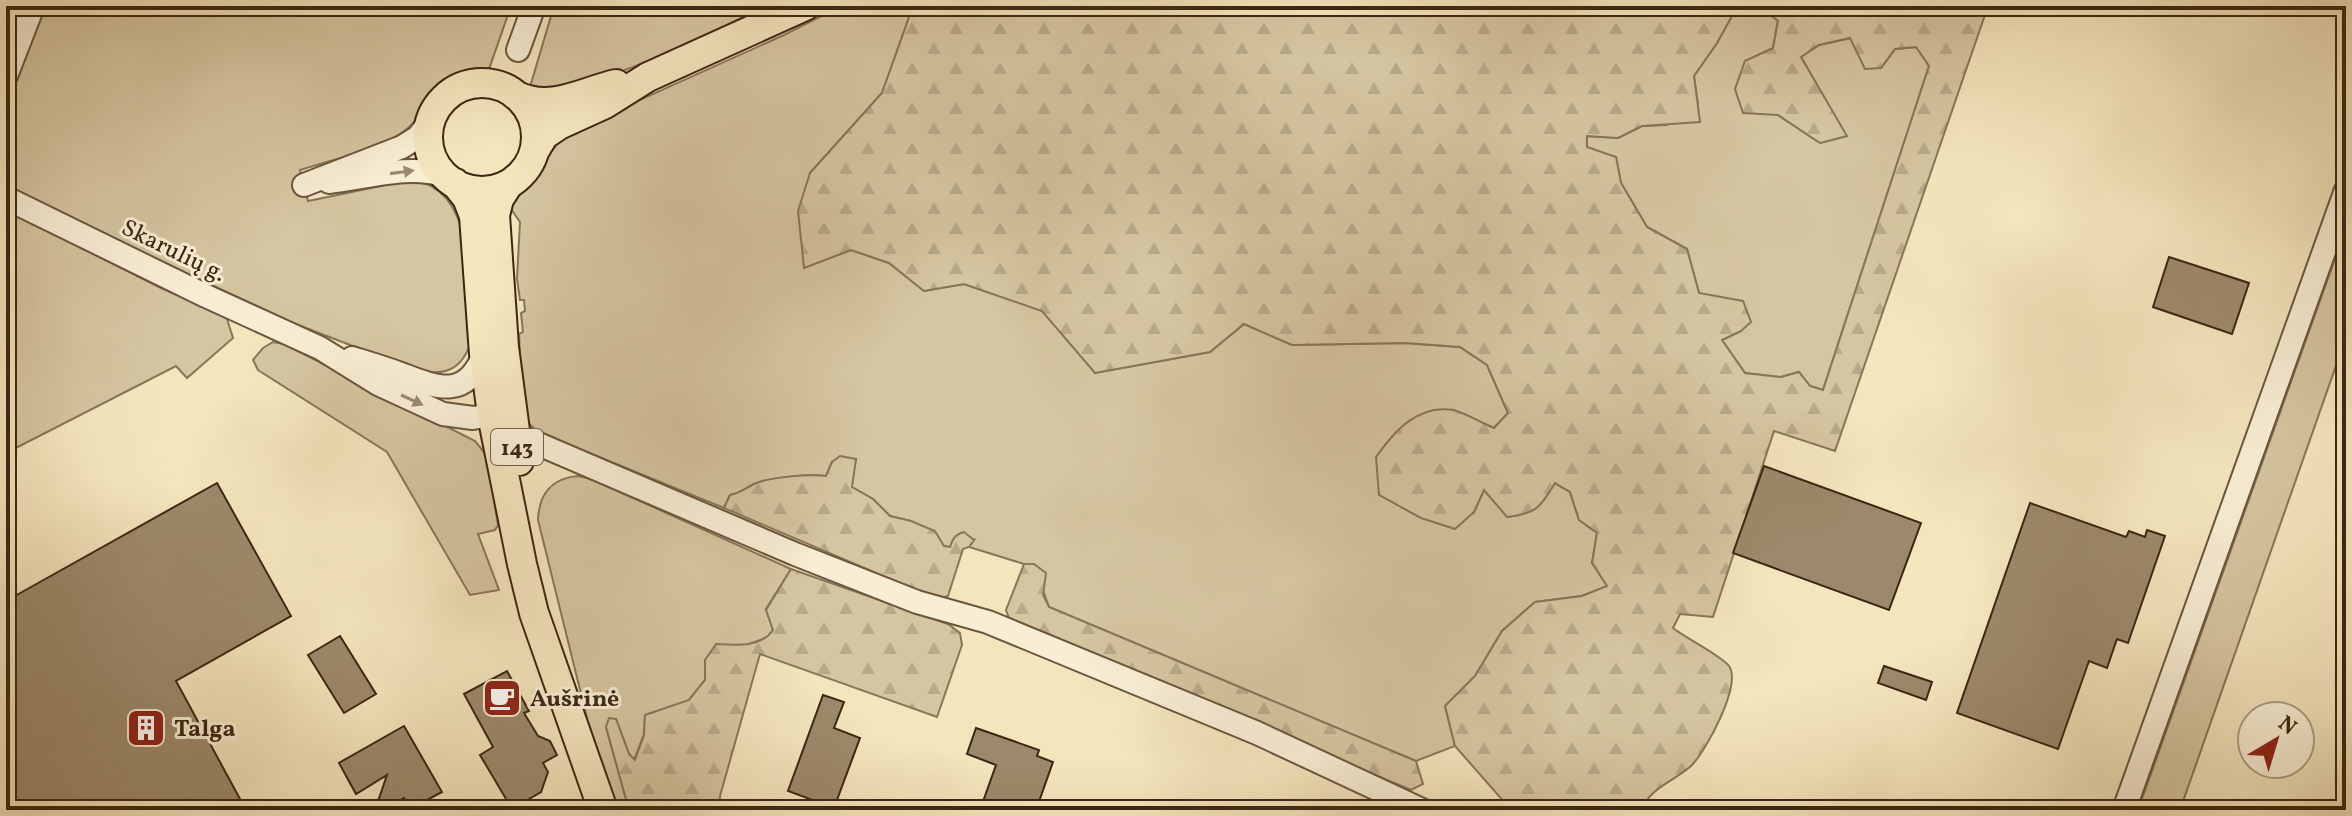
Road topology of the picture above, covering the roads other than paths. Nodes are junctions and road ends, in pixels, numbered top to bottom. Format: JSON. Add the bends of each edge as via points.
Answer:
{"nodes":[{"id":1,"x":33,"y":6,"type":"edge"},
{"id":2,"x":534,"y":6,"type":"edge"},
{"id":3,"x":805,"y":6,"type":"edge"},
{"id":4,"x":518,"y":50,"type":"dead end"},
{"id":5,"x":6,"y":76,"type":"edge"},
{"id":6,"x":648,"y":77,"type":"junction"},
{"id":7,"x":517,"y":96,"type":"junction"},
{"id":8,"x":430,"y":121,"type":"junction"},
{"id":9,"x":535,"y":150,"type":"junction"},
{"id":10,"x":449,"y":179,"type":"junction"},
{"id":11,"x":508,"y":185,"type":"junction"},
{"id":12,"x":2346,"y":190,"type":"edge"},
{"id":13,"x":6,"y":198,"type":"edge"},
{"id":14,"x":320,"y":348,"type":"junction"},
{"id":15,"x":484,"y":354,"type":"junction"},
{"id":16,"x":509,"y":391,"type":"junction"},
{"id":17,"x":492,"y":415,"type":"junction"},
{"id":18,"x":515,"y":434,"type":"junction"},
{"id":19,"x":569,"y":708,"type":"junction"},
{"id":20,"x":603,"y":810,"type":"edge"},
{"id":21,"x":1422,"y":810,"type":"edge"},
{"id":22,"x":2124,"y":810,"type":"edge"}],
"edges":[{"from":1,"to":5,"type":"street"},
{"from":2,"to":4,"type":"street"},
{"from":3,"to":6,"type":"main road","number":"143"},
{"from":6,"to":7,"type":"main road","number":"143","via":[[550,103]]},
{"from":6,"to":9,"type":"main road","number":"143","via":[[559,125]]},
{"from":7,"to":8,"type":"main road","number":"143","via":[[490,83],[460,88],[447,96]]},
{"from":7,"to":9,"type":"main road","via":[[534,120]]},
{"from":8,"to":10,"type":"main road","number":"143","via":[[430,150]]},
{"from":8,"to":10,"type":"street","one_way":true,"via":[[402,147],[304,185],[408,170]]},
{"from":9,"to":11,"type":"main road","number":"143","via":[[525,170]]},
{"from":10,"to":11,"type":"main road","via":[[481,191]]},
{"from":10,"to":15,"type":"main road","number":"143","via":[[467,198],[474,216]]},
{"from":11,"to":16,"type":"main road","number":"143","via":[[495,215]]},
{"from":12,"to":22,"type":"street"},
{"from":13,"to":14,"type":"street","name":"Skarulių g."},
{"from":14,"to":15,"type":"street","name":"Skarulių g.","via":[[451,387],[478,370]]},
{"from":14,"to":17,"type":"street","name":"Skarulių g.","one_way":true,"via":[[378,384],[443,414]]},
{"from":15,"to":17,"type":"main road","number":"143"},
{"from":16,"to":17,"type":"street"},
{"from":16,"to":18,"type":"main road","number":"143"},
{"from":17,"to":19,"type":"main road","number":"143","via":[[534,613]]},
{"from":18,"to":19,"type":"main road","number":"143"},
{"from":18,"to":21,"type":"street","via":[[795,554],[917,602],[988,622],[1257,733]]},
{"from":19,"to":20,"type":"main road","number":"143"}]}
